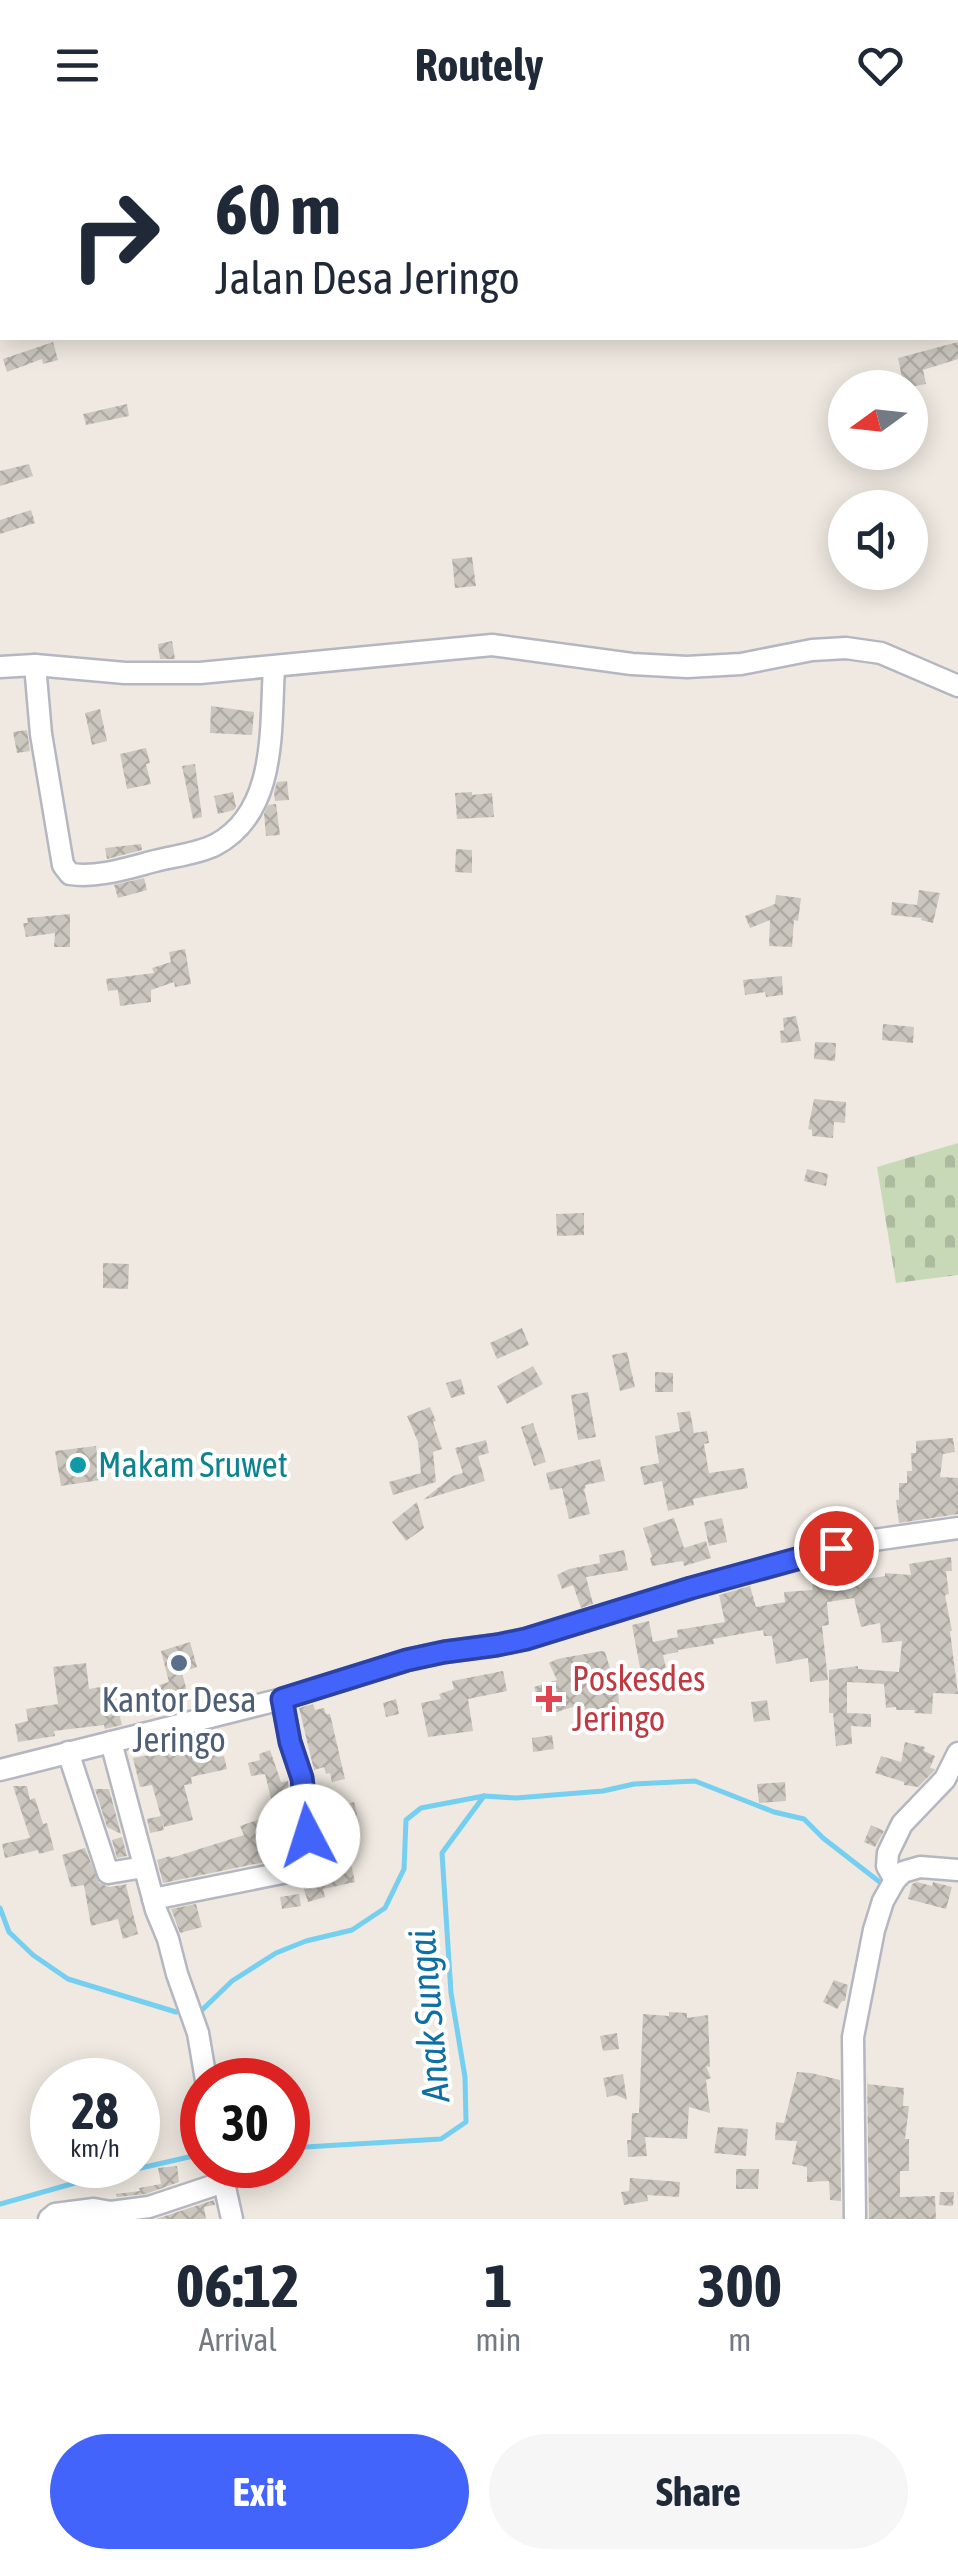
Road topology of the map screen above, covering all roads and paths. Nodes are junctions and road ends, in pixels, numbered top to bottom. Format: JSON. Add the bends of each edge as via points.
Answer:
{"nodes":[{"id":1,"x":35,"y":665,"type":"junction"},
{"id":2,"x":0,"y":667,"type":"edge"},
{"id":3,"x":274,"y":668,"type":"junction"},
{"id":4,"x":958,"y":686,"type":"edge"},
{"id":5,"x":958,"y":1528,"type":"edge"},
{"id":6,"x":282,"y":1699,"type":"junction"},
{"id":7,"x":112,"y":1742,"type":"junction"},
{"id":8,"x":68,"y":1752,"type":"junction"},
{"id":9,"x":958,"y":1753,"type":"edge"},
{"id":10,"x":0,"y":1770,"type":"edge"},
{"id":11,"x":144,"y":1866,"type":"junction"},
{"id":12,"x":958,"y":1870,"type":"edge"},
{"id":13,"x":895,"y":1880,"type":"junction"},
{"id":14,"x":153,"y":1899,"type":"junction"},
{"id":15,"x":202,"y":2058,"type":"edge"},
{"id":16,"x":190,"y":2188,"type":"edge"},
{"id":17,"x":225,"y":2188,"type":"edge"},
{"id":18,"x":49,"y":2219,"type":"edge"},
{"id":19,"x":232,"y":2219,"type":"edge"},
{"id":20,"x":855,"y":2219,"type":"edge"}],
"edges":[{"from":1,"to":2,"type":"street"},
{"from":1,"to":3,"type":"street","via":[[162,674]]},
{"from":1,"to":3,"type":"street","via":[[63,865],[77,875],[199,850],[240,824],[268,765]]},
{"from":3,"to":4,"type":"street","via":[[479,645],[687,667],[846,648],[881,653]]},
{"from":5,"to":6,"type":"street","via":[[860,1542],[526,1639],[407,1660]]},
{"from":6,"to":7,"type":"street"},
{"from":6,"to":14,"type":"street","via":[[313,1862]]},
{"from":7,"to":8,"type":"street"},
{"from":7,"to":11,"type":"street"},
{"from":8,"to":10,"type":"street"},
{"from":8,"to":11,"type":"street","via":[[108,1873]]},
{"from":9,"to":13,"type":"street","via":[[945,1779],[902,1824],[886,1862]]},
{"from":11,"to":14,"type":"street"},
{"from":12,"to":13,"type":"street","via":[[915,1868]]},
{"from":13,"to":20,"type":"street","via":[[874,1930],[853,2037]]},
{"from":14,"to":15,"type":"street"},
{"from":16,"to":18,"type":"street","via":[[149,2207],[94,2208]]},
{"from":17,"to":19,"type":"street"}]}
